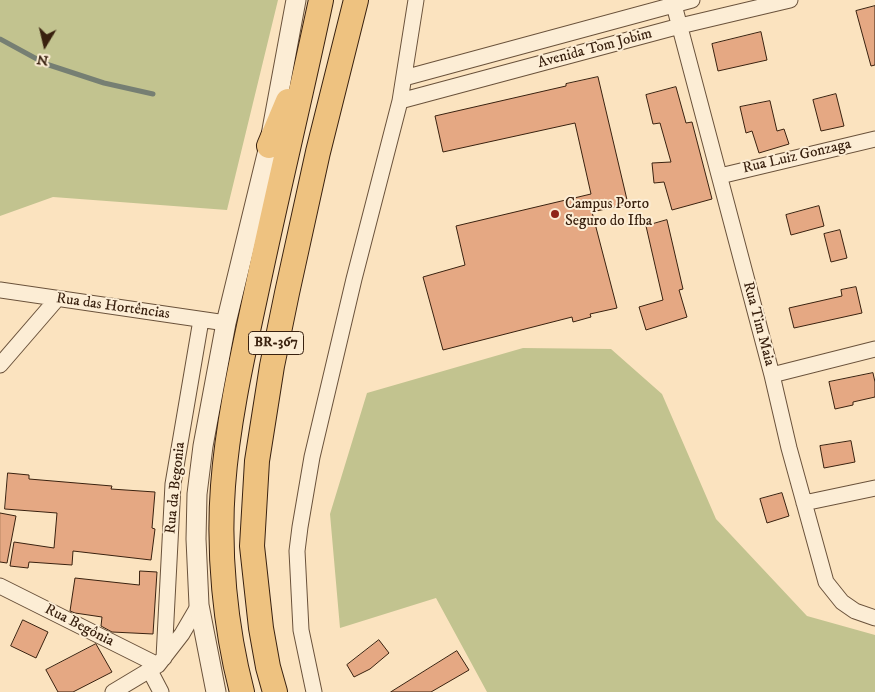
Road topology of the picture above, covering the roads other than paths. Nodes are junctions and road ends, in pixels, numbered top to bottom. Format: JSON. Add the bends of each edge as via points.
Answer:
{"nodes":[{"id":1,"x":296,"y":0,"type":"edge"},
{"id":2,"x":321,"y":0,"type":"edge"},
{"id":3,"x":356,"y":0,"type":"edge"},
{"id":4,"x":416,"y":0,"type":"edge"},
{"id":5,"x":692,"y":0,"type":"edge"},
{"id":6,"x":790,"y":0,"type":"edge"},
{"id":7,"x":674,"y":5,"type":"junction"},
{"id":8,"x":680,"y":26,"type":"junction"},
{"id":9,"x":312,"y":42,"type":"junction"},
{"id":10,"x":404,"y":78,"type":"junction"},
{"id":11,"x":400,"y":101,"type":"junction"},
{"id":12,"x":875,"y":139,"type":"edge"},
{"id":13,"x":269,"y":146,"type":"junction"},
{"id":14,"x":720,"y":176,"type":"junction"},
{"id":15,"x":0,"y":290,"type":"edge"},
{"id":16,"x":57,"y":299,"type":"junction"},
{"id":17,"x":201,"y":320,"type":"junction"},
{"id":18,"x":226,"y":323,"type":"junction"},
{"id":19,"x":875,"y":349,"type":"edge"},
{"id":20,"x":0,"y":365,"type":"edge"},
{"id":21,"x":772,"y":375,"type":"junction"},
{"id":22,"x":875,"y":488,"type":"edge"},
{"id":23,"x":804,"y":503,"type":"junction"},
{"id":24,"x":0,"y":586,"type":"edge"},
{"id":25,"x":199,"y":605,"type":"junction"},
{"id":26,"x":875,"y":618,"type":"edge"},
{"id":27,"x":157,"y":665,"type":"junction"},
{"id":28,"x":113,"y":692,"type":"edge"},
{"id":29,"x":161,"y":692,"type":"edge"},
{"id":30,"x":216,"y":692,"type":"edge"},
{"id":31,"x":242,"y":692,"type":"edge"},
{"id":32,"x":275,"y":692,"type":"edge"},
{"id":33,"x":314,"y":692,"type":"edge"}],
"edges":[{"from":1,"to":13,"type":"street"},
{"from":2,"to":9,"type":"main road","number":"BR-367"},
{"from":3,"to":32,"type":"main road","number":"BR-367","via":[[287,293],[257,461],[252,546],[261,628]]},
{"from":4,"to":10,"type":"street"},
{"from":5,"to":7,"type":"street","name":"Avenida Tom Jobim"},
{"from":6,"to":8,"type":"street","name":"Avenida Tom Jobim"},
{"from":7,"to":8,"type":"street","name":"Rua Tim Maia"},
{"from":7,"to":10,"type":"street","name":"Avenida Tom Jobim"},
{"from":8,"to":11,"type":"street","name":"Avenida Tom Jobim"},
{"from":8,"to":14,"type":"street","name":"Rua Tim Maia"},
{"from":9,"to":13,"type":"main road"},
{"from":9,"to":31,"type":"main road","number":"BR-367","via":[[247,333],[231,417],[223,486],[222,545],[228,619]]},
{"from":10,"to":11,"type":"street"},
{"from":11,"to":33,"type":"street","via":[[312,457],[300,527],[297,551],[301,630]]},
{"from":12,"to":14,"type":"street","name":"Rua Luiz Gonzaga"},
{"from":13,"to":18,"type":"street"},
{"from":14,"to":21,"type":"street","name":"Rua Tim Maia"},
{"from":15,"to":16,"type":"street","name":"Rua das Hortências"},
{"from":16,"to":17,"type":"street","name":"Rua das Hortências"},
{"from":16,"to":20,"type":"street"},
{"from":17,"to":18,"type":"street","name":"Rua das Hortências"},
{"from":17,"to":27,"type":"street","name":"Rua da Begonia","via":[[173,484]]},
{"from":18,"to":25,"type":"street","via":[[203,446],[198,494]]},
{"from":19,"to":21,"type":"street"},
{"from":21,"to":23,"type":"street","name":"Rua Tim Maia"},
{"from":22,"to":23,"type":"street"},
{"from":23,"to":26,"type":"street","name":"Rua Tim Maia","via":[[826,582],[842,602]]},
{"from":24,"to":27,"type":"street","name":"Rua Begônia"},
{"from":25,"to":27,"type":"street","via":[[182,634]]},
{"from":25,"to":30,"type":"street"},
{"from":27,"to":28,"type":"street"},
{"from":27,"to":29,"type":"street"}]}
